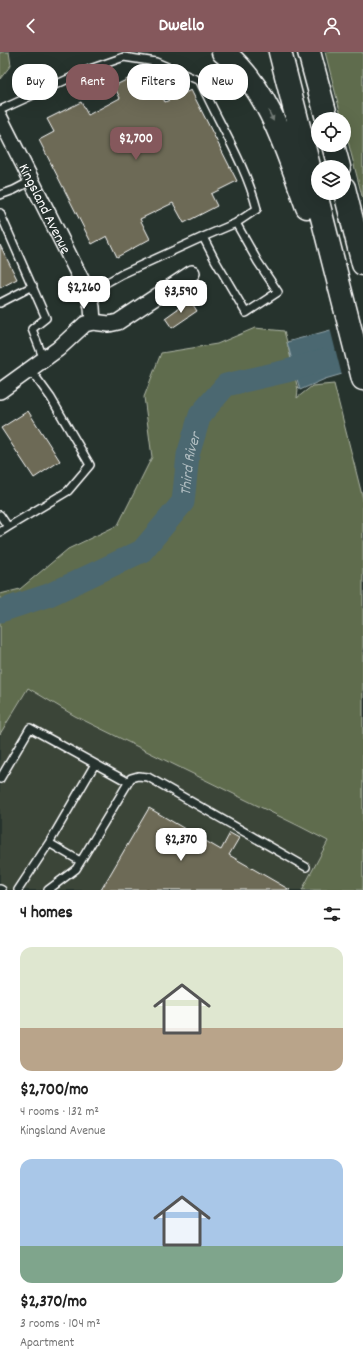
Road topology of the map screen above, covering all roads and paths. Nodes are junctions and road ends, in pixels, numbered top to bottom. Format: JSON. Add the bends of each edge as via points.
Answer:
{"nodes":[{"id":1,"x":223,"y":52,"type":"edge"},
{"id":2,"x":280,"y":52,"type":"edge"},
{"id":3,"x":309,"y":52,"type":"edge"},
{"id":4,"x":0,"y":110,"type":"edge"},
{"id":5,"x":325,"y":112,"type":"edge"},
{"id":6,"x":0,"y":118,"type":"edge"},
{"id":7,"x":31,"y":182,"type":"junction"},
{"id":8,"x":0,"y":195,"type":"edge"},
{"id":9,"x":347,"y":200,"type":"edge"},
{"id":10,"x":0,"y":213,"type":"edge"},
{"id":11,"x":236,"y":223,"type":"junction"},
{"id":12,"x":203,"y":238,"type":"junction"},
{"id":13,"x":363,"y":264,"type":"edge"},
{"id":14,"x":192,"y":272,"type":"dead end"},
{"id":15,"x":33,"y":286,"type":"junction"},
{"id":16,"x":88,"y":293,"type":"junction"},
{"id":17,"x":0,"y":303,"type":"edge"},
{"id":18,"x":346,"y":310,"type":"junction"},
{"id":19,"x":93,"y":322,"type":"junction"},
{"id":20,"x":46,"y":358,"type":"junction"},
{"id":21,"x":30,"y":370,"type":"junction"},
{"id":22,"x":363,"y":379,"type":"edge"},
{"id":23,"x":0,"y":391,"type":"edge"},
{"id":24,"x":0,"y":515,"type":"edge"},
{"id":25,"x":8,"y":527,"type":"junction"},
{"id":26,"x":0,"y":532,"type":"edge"},
{"id":27,"x":95,"y":764,"type":"junction"},
{"id":28,"x":0,"y":779,"type":"edge"},
{"id":29,"x":128,"y":782,"type":"junction"},
{"id":30,"x":49,"y":842,"type":"junction"},
{"id":31,"x":80,"y":861,"type":"junction"},
{"id":32,"x":306,"y":867,"type":"dead end"},
{"id":33,"x":18,"y":890,"type":"edge"},
{"id":34,"x":48,"y":890,"type":"edge"}],
"edges":[{"from":1,"to":18,"type":"highway","one_way":true,"via":[[250,80],[276,126]]},
{"from":2,"to":18,"type":"highway"},
{"from":3,"to":5,"type":"highway"},
{"from":4,"to":11,"type":"lane","via":[[90,69],[124,57],[156,62],[200,81],[235,150],[257,209]]},
{"from":6,"to":7,"type":"street","name":"Kingsland Avenue"},
{"from":7,"to":8,"type":"lane"},
{"from":7,"to":16,"type":"street","name":"Kingsland Avenue"},
{"from":9,"to":13,"type":"highway"},
{"from":10,"to":15,"type":"lane"},
{"from":11,"to":12,"type":"lane"},
{"from":11,"to":12,"type":"lane","via":[[278,292],[246,313]]},
{"from":12,"to":16,"type":"lane","via":[[122,274]]},
{"from":14,"to":19,"type":"street","via":[[118,322]]},
{"from":15,"to":17,"type":"lane"},
{"from":15,"to":20,"type":"lane","via":[[46,318],[32,329]]},
{"from":16,"to":19,"type":"street","name":"Kingsland Avenue"},
{"from":18,"to":22,"type":"highway"},
{"from":19,"to":20,"type":"street","via":[[80,327]]},
{"from":20,"to":21,"type":"street"},
{"from":21,"to":23,"type":"street"},
{"from":21,"to":25,"type":"lane","via":[[51,398],[90,466],[68,491]]},
{"from":24,"to":25,"type":"lane"},
{"from":25,"to":26,"type":"lane"},
{"from":27,"to":28,"type":"lane","via":[[30,728]]},
{"from":27,"to":29,"type":"lane"},
{"from":27,"to":30,"type":"lane"},
{"from":29,"to":31,"type":"lane"},
{"from":29,"to":32,"type":"lane","via":[[138,776],[148,777]]},
{"from":30,"to":31,"type":"lane"},
{"from":30,"to":33,"type":"lane"},
{"from":31,"to":34,"type":"lane","via":[[76,868]]}]}
